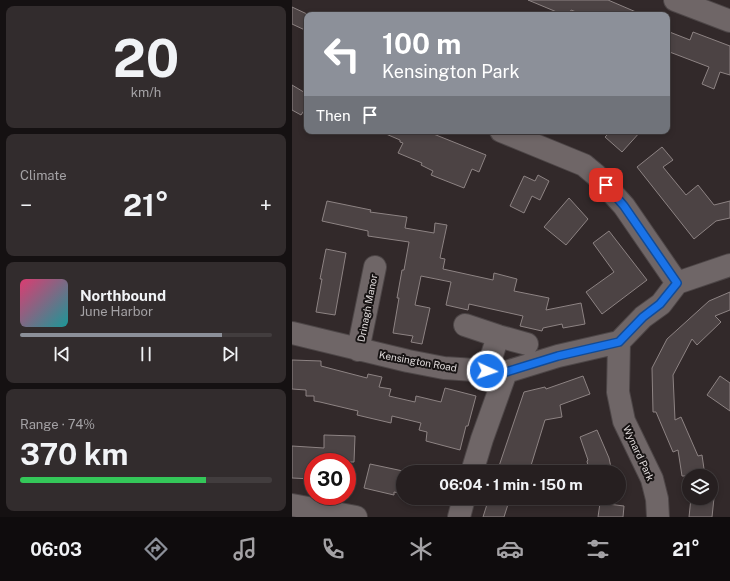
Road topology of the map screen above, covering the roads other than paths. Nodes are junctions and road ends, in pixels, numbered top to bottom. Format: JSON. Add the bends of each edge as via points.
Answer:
{"nodes":[{"id":1,"x":675,"y":0,"type":"edge"},
{"id":2,"x":730,"y":21,"type":"edge"},
{"id":3,"x":508,"y":134,"type":"edge"},
{"id":4,"x":730,"y":265,"type":"edge"},
{"id":5,"x":375,"y":266,"type":"dead end"},
{"id":6,"x":677,"y":283,"type":"junction"},
{"id":7,"x":465,"y":325,"type":"dead end"},
{"id":8,"x":292,"y":333,"type":"edge"},
{"id":9,"x":498,"y":336,"type":"junction"},
{"id":10,"x":619,"y":342,"type":"junction"},
{"id":11,"x":527,"y":344,"type":"dead end"},
{"id":12,"x":358,"y":350,"type":"junction"},
{"id":13,"x":497,"y":372,"type":"junction"},
{"id":14,"x":474,"y":465,"type":"edge"},
{"id":15,"x":292,"y":505,"type":"edge"},
{"id":16,"x":462,"y":505,"type":"edge"},
{"id":17,"x":356,"y":517,"type":"edge"},
{"id":18,"x":459,"y":517,"type":"edge"},
{"id":19,"x":658,"y":517,"type":"edge"}],
"edges":[{"from":1,"to":2,"type":"street"},
{"from":3,"to":6,"type":"street","via":[[584,165],[596,175],[624,206]]},
{"from":4,"to":6,"type":"street"},
{"from":5,"to":12,"type":"street","name":"Drinagh Manor"},
{"from":6,"to":10,"type":"street","via":[[660,304],[643,317]]},
{"from":7,"to":9,"type":"street"},
{"from":8,"to":12,"type":"street","name":"Kensington Road"},
{"from":9,"to":11,"type":"street"},
{"from":9,"to":13,"type":"street"},
{"from":10,"to":13,"type":"street","name":"Kensington Road"},
{"from":10,"to":19,"type":"street","name":"Wynard Park","via":[[618,392],[624,421],[652,479]]},
{"from":12,"to":13,"type":"street","name":"Kensington Road","via":[[444,368]]},
{"from":13,"to":14,"type":"street"},
{"from":15,"to":17,"type":"street"},
{"from":16,"to":18,"type":"street"}]}
